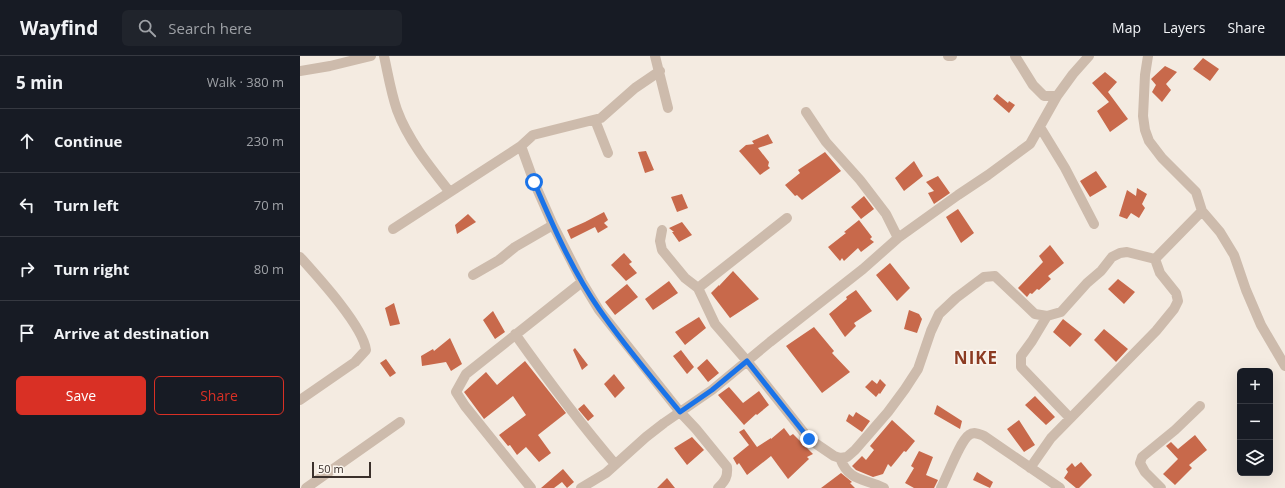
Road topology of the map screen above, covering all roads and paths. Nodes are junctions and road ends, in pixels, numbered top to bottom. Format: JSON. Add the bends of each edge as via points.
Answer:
{"nodes":[{"id":1,"x":371,"y":56,"type":"edge"},
{"id":2,"x":384,"y":56,"type":"edge"},
{"id":3,"x":655,"y":56,"type":"edge"},
{"id":4,"x":948,"y":56,"type":"edge"},
{"id":5,"x":952,"y":56,"type":"edge"},
{"id":6,"x":1015,"y":56,"type":"edge"},
{"id":7,"x":1089,"y":56,"type":"edge"},
{"id":8,"x":1148,"y":56,"type":"edge"},
{"id":9,"x":300,"y":71,"type":"edge"},
{"id":10,"x":660,"y":72,"type":"junction"},
{"id":11,"x":1056,"y":96,"type":"junction"},
{"id":12,"x":668,"y":108,"type":"dead end"},
{"id":13,"x":806,"y":112,"type":"dead end"},
{"id":14,"x":595,"y":120,"type":"junction"},
{"id":15,"x":1040,"y":127,"type":"junction"},
{"id":16,"x":521,"y":146,"type":"junction"},
{"id":17,"x":608,"y":153,"type":"dead end"},
{"id":18,"x":450,"y":191,"type":"junction"},
{"id":19,"x":1202,"y":211,"type":"junction"},
{"id":20,"x":787,"y":218,"type":"dead end"},
{"id":21,"x":1094,"y":224,"type":"dead end"},
{"id":22,"x":553,"y":225,"type":"junction"},
{"id":23,"x":393,"y":229,"type":"dead end"},
{"id":24,"x":662,"y":230,"type":"dead end"},
{"id":25,"x":898,"y":238,"type":"junction"},
{"id":26,"x":300,"y":257,"type":"edge"},
{"id":27,"x":1156,"y":259,"type":"junction"},
{"id":28,"x":472,"y":275,"type":"dead end"},
{"id":29,"x":582,"y":282,"type":"junction"},
{"id":30,"x":698,"y":288,"type":"junction"},
{"id":31,"x":1047,"y":316,"type":"junction"},
{"id":32,"x":515,"y":334,"type":"junction"},
{"id":33,"x":747,"y":361,"type":"junction"},
{"id":34,"x":1285,"y":366,"type":"edge"},
{"id":35,"x":300,"y":400,"type":"edge"},
{"id":36,"x":1200,"y":406,"type":"dead end"},
{"id":37,"x":680,"y":412,"type":"junction"},
{"id":38,"x":1070,"y":418,"type":"junction"},
{"id":39,"x":400,"y":422,"type":"dead end"},
{"id":40,"x":840,"y":458,"type":"junction"},
{"id":41,"x":615,"y":464,"type":"junction"},
{"id":42,"x":1030,"y":468,"type":"junction"},
{"id":43,"x":306,"y":488,"type":"edge"},
{"id":44,"x":531,"y":488,"type":"edge"},
{"id":45,"x":581,"y":488,"type":"edge"},
{"id":46,"x":718,"y":488,"type":"edge"},
{"id":47,"x":884,"y":488,"type":"edge"},
{"id":48,"x":941,"y":488,"type":"edge"},
{"id":49,"x":1060,"y":488,"type":"edge"},
{"id":50,"x":1161,"y":488,"type":"edge"}],
"edges":[{"from":1,"to":9,"type":"street"},
{"from":2,"to":18,"type":"street","via":[[397,110],[404,125]]},
{"from":3,"to":10,"type":"street"},
{"from":4,"to":5,"type":"street"},
{"from":6,"to":11,"type":"street","via":[[1033,85],[1044,96]]},
{"from":7,"to":11,"type":"street"},
{"from":8,"to":19,"type":"street","via":[[1143,116],[1149,141],[1196,192]]},
{"from":10,"to":12,"type":"street"},
{"from":10,"to":14,"type":"street"},
{"from":11,"to":15,"type":"street"},
{"from":13,"to":25,"type":"street","via":[[826,142],[886,214]]},
{"from":14,"to":16,"type":"street","via":[[533,135]]},
{"from":14,"to":17,"type":"street"},
{"from":15,"to":21,"type":"street"},
{"from":15,"to":25,"type":"street","via":[[1030,144]]},
{"from":16,"to":18,"type":"street"},
{"from":16,"to":22,"type":"street"},
{"from":18,"to":23,"type":"street"},
{"from":19,"to":27,"type":"street"},
{"from":19,"to":34,"type":"street","via":[[1220,232],[1234,255],[1261,325]]},
{"from":20,"to":30,"type":"street"},
{"from":22,"to":28,"type":"street"},
{"from":22,"to":29,"type":"street"},
{"from":24,"to":30,"type":"street","via":[[662,250],[685,278]]},
{"from":25,"to":33,"type":"street"},
{"from":26,"to":35,"type":"street","via":[[360,333],[366,350],[355,362]]},
{"from":27,"to":31,"type":"street","via":[[1127,252],[1112,257],[1061,312]]},
{"from":27,"to":38,"type":"street","via":[[1160,273],[1176,292],[1178,301],[1174,309]]},
{"from":29,"to":32,"type":"street"},
{"from":29,"to":37,"type":"street","via":[[599,310]]},
{"from":30,"to":33,"type":"street","via":[[715,324]]},
{"from":31,"to":38,"type":"street","via":[[1021,356],[1021,367]]},
{"from":31,"to":40,"type":"street","via":[[1035,314],[995,276],[984,277],[939,314],[918,369],[905,389],[855,450],[847,457]]},
{"from":32,"to":41,"type":"street","via":[[584,428]]},
{"from":32,"to":44,"type":"street","via":[[466,374],[456,392]]},
{"from":33,"to":37,"type":"street"},
{"from":33,"to":40,"type":"street","via":[[809,439]]},
{"from":36,"to":50,"type":"street","via":[[1142,457],[1140,463],[1145,472]]},
{"from":37,"to":41,"type":"street"},
{"from":37,"to":46,"type":"street","via":[[726,467],[726,480]]},
{"from":38,"to":42,"type":"street","via":[[1051,438]]},
{"from":39,"to":43,"type":"street"},
{"from":40,"to":47,"type":"street","via":[[843,466],[853,477]]},
{"from":41,"to":45,"type":"street","via":[[606,473]]},
{"from":42,"to":48,"type":"street","via":[[976,433],[969,435],[962,444]]},
{"from":42,"to":49,"type":"street"}]}
